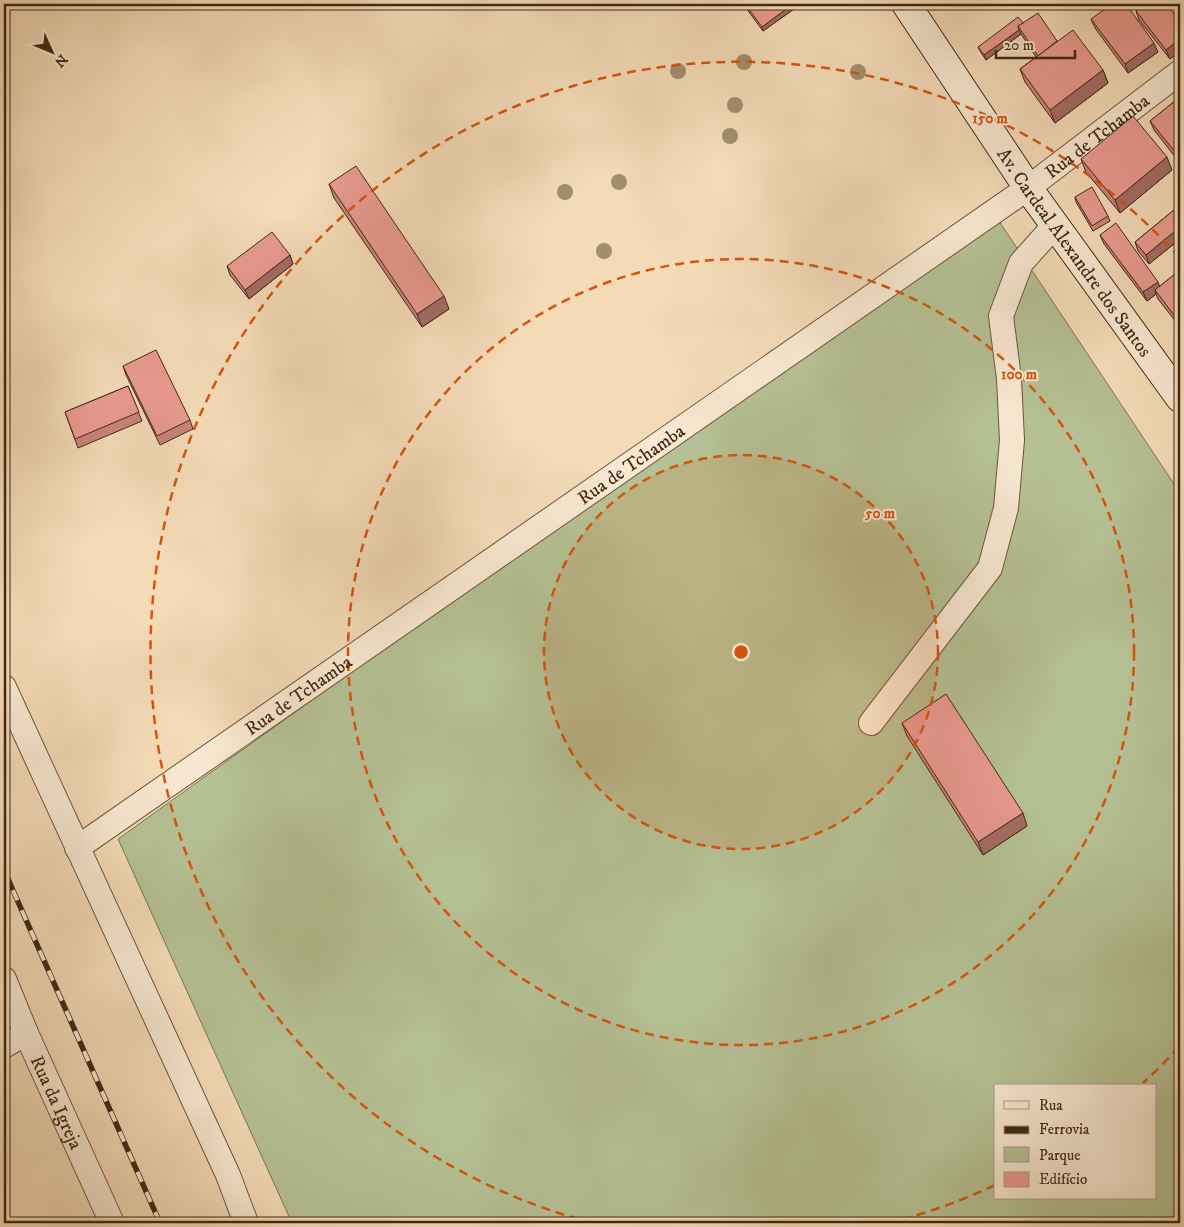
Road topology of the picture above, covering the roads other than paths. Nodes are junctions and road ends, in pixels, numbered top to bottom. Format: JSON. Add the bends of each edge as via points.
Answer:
{"nodes":[{"id":1,"x":906,"y":4,"type":"edge"},
{"id":2,"x":1180,"y":72,"type":"edge"},
{"id":3,"x":1028,"y":188,"type":"junction"},
{"id":4,"x":1055,"y":225,"type":"junction"},
{"id":5,"x":1176,"y":384,"type":"edge"},
{"id":6,"x":4,"y":687,"type":"edge"},
{"id":7,"x":871,"y":723,"type":"dead end"},
{"id":8,"x":77,"y":848,"type":"junction"},
{"id":9,"x":4,"y":979,"type":"edge"},
{"id":10,"x":26,"y":1033,"type":"junction"},
{"id":11,"x":4,"y":1046,"type":"edge"},
{"id":12,"x":112,"y":1223,"type":"edge"},
{"id":13,"x":246,"y":1223,"type":"edge"}],
"edges":[{"from":1,"to":3,"type":"main road","name":"Av. Cardeal Alexandre dos Santos"},
{"from":2,"to":3,"type":"street","name":"Rua de Tchamba"},
{"from":3,"to":4,"type":"main road","name":"Av. Cardeal Alexandre dos Santos"},
{"from":3,"to":8,"type":"street","name":"Rua de Tchamba"},
{"from":4,"to":5,"type":"main road","name":"Av. Cardeal Alexandre dos Santos"},
{"from":4,"to":7,"type":"street","via":[[1021,263],[1001,316],[1012,440],[1006,508],[990,568]]},
{"from":6,"to":8,"type":"street"},
{"from":8,"to":13,"type":"street","via":[[228,1175]]},
{"from":9,"to":10,"type":"street","name":"Rua da Igreja"},
{"from":10,"to":11,"type":"street"},
{"from":10,"to":12,"type":"street","name":"Rua da Igreja"}]}
